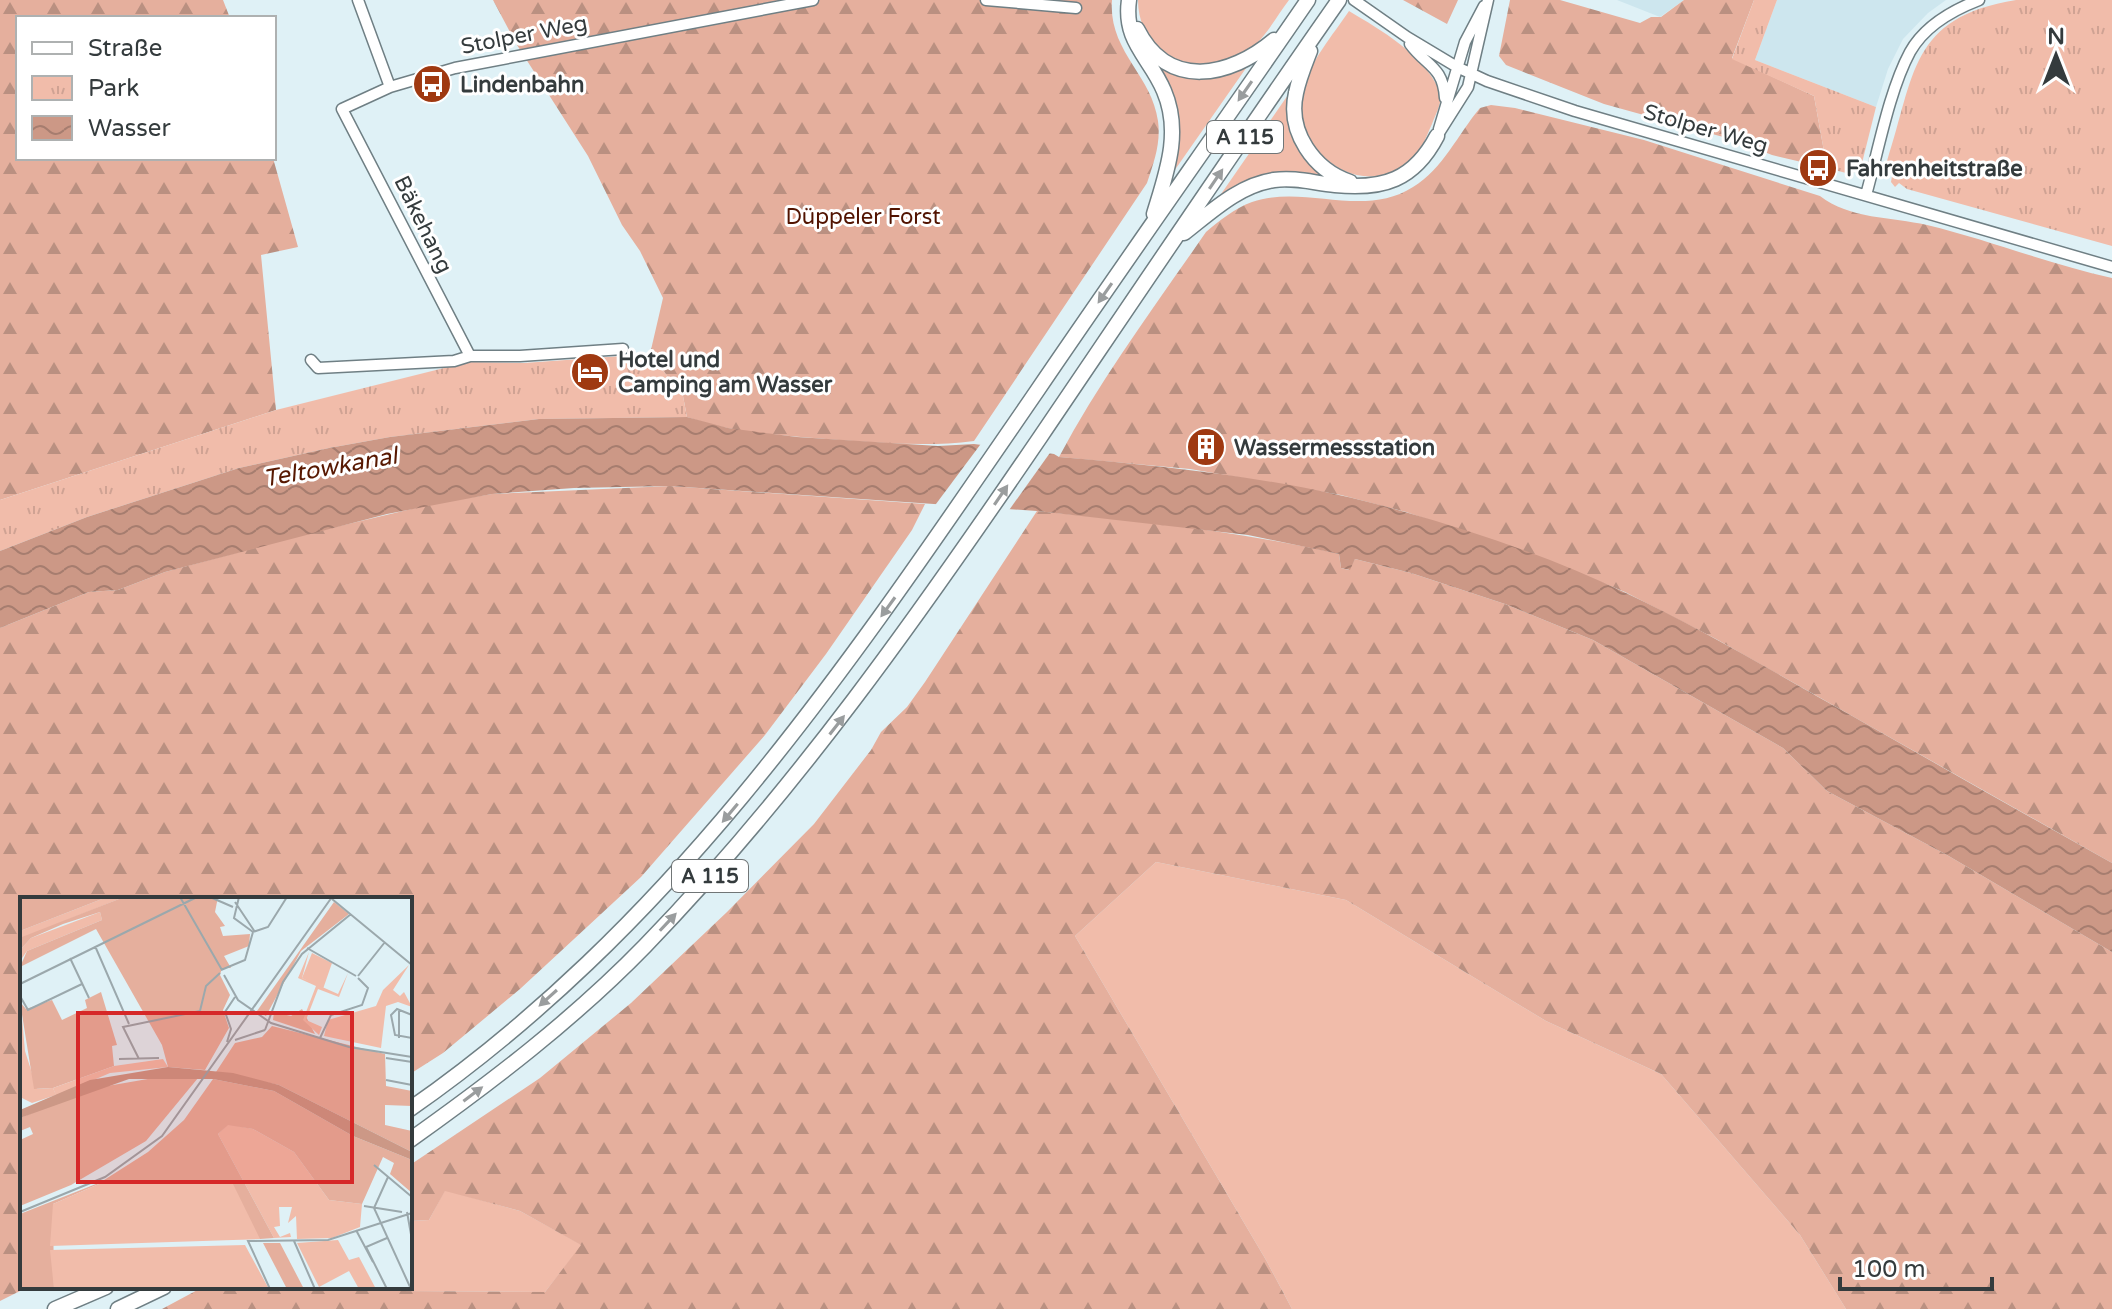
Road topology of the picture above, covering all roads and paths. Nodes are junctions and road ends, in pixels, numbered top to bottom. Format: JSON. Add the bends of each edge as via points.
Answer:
{"nodes":[{"id":1,"x":358,"y":0,"type":"edge"},
{"id":2,"x":813,"y":0,"type":"edge"},
{"id":3,"x":986,"y":0,"type":"edge"},
{"id":4,"x":1308,"y":0,"type":"edge"},
{"id":5,"x":1339,"y":0,"type":"edge"},
{"id":6,"x":1354,"y":0,"type":"edge"},
{"id":7,"x":1979,"y":0,"type":"edge"},
{"id":8,"x":1488,"y":1,"type":"edge"},
{"id":9,"x":1129,"y":5,"type":"edge"},
{"id":10,"x":1076,"y":8,"type":"dead end"},
{"id":11,"x":1293,"y":22,"type":"junction"},
{"id":12,"x":1318,"y":30,"type":"junction"},
{"id":13,"x":1407,"y":37,"type":"junction"},
{"id":14,"x":1457,"y":67,"type":"junction"},
{"id":15,"x":1472,"y":74,"type":"junction"},
{"id":16,"x":390,"y":87,"type":"junction"},
{"id":17,"x":1445,"y":104,"type":"junction"},
{"id":18,"x":342,"y":109,"type":"joint"},
{"id":19,"x":1437,"y":136,"type":"junction"},
{"id":20,"x":1366,"y":187,"type":"junction"},
{"id":21,"x":1866,"y":195,"type":"junction"},
{"id":22,"x":1149,"y":229,"type":"junction"},
{"id":23,"x":1172,"y":243,"type":"junction"},
{"id":24,"x":2112,"y":267,"type":"edge"},
{"id":25,"x":623,"y":349,"type":"dead end"},
{"id":26,"x":470,"y":356,"type":"junction"},
{"id":27,"x":311,"y":360,"type":"dead end"},
{"id":28,"x":412,"y":1108,"type":"edge"},
{"id":29,"x":412,"y":1139,"type":"edge"},
{"id":30,"x":101,"y":1289,"type":"edge"},
{"id":31,"x":160,"y":1289,"type":"edge"},
{"id":32,"x":55,"y":1309,"type":"edge"},
{"id":33,"x":118,"y":1309,"type":"edge"}],
"edges":[{"from":1,"to":16,"type":"street"},
{"from":2,"to":16,"type":"street","name":"Stolper Weg","via":[[455,68]]},
{"from":3,"to":10,"type":"street"},
{"from":4,"to":11,"type":"highway","number":"A 115"},
{"from":5,"to":12,"type":"highway","number":"A 115"},
{"from":6,"to":13,"type":"street","name":"Stolper Weg"},
{"from":7,"to":21,"type":"street","via":[[1946,16],[1911,50]]},
{"from":8,"to":14,"type":"street"},
{"from":8,"to":15,"type":"street"},
{"from":9,"to":11,"type":"highway","via":[[1150,48],[1180,69],[1196,72],[1240,64]]},
{"from":9,"to":22,"type":"highway","via":[[1132,37],[1164,91],[1173,127],[1167,171]]},
{"from":11,"to":22,"type":"highway","number":"A 115","one_way":true},
{"from":12,"to":20,"type":"highway","via":[[1296,92],[1298,132],[1317,162]]},
{"from":23,"to":12,"type":"highway","number":"A 115","one_way":true},
{"from":13,"to":14,"type":"street","name":"Stolper Weg"},
{"from":13,"to":17,"type":"street","via":[[1441,77]]},
{"from":14,"to":15,"type":"street","name":"Stolper Weg"},
{"from":14,"to":17,"type":"street"},
{"from":15,"to":19,"type":"street"},
{"from":15,"to":21,"type":"street","name":"Stolper Weg","via":[[1575,111]]},
{"from":16,"to":18,"type":"street","name":"Stolper Weg"},
{"from":17,"to":19,"type":"street"},
{"from":18,"to":26,"type":"street","name":"Bäkehang"},
{"from":19,"to":20,"type":"highway","via":[[1415,167]]},
{"from":20,"to":23,"type":"highway","via":[[1272,180],[1220,204]]},
{"from":21,"to":24,"type":"street","name":"Stolper Weg"},
{"from":22,"to":28,"type":"highway","number":"A 115","one_way":true,"via":[[933,543],[770,765],[625,926],[534,1011]]},
{"from":29,"to":23,"type":"highway","number":"A 115","one_way":true,"via":[[516,1062],[643,948],[788,787],[957,560]]},
{"from":25,"to":26,"type":"street"},
{"from":26,"to":27,"type":"street","via":[[318,368]]},
{"from":30,"to":32,"type":"highway"},
{"from":31,"to":33,"type":"highway"}]}
